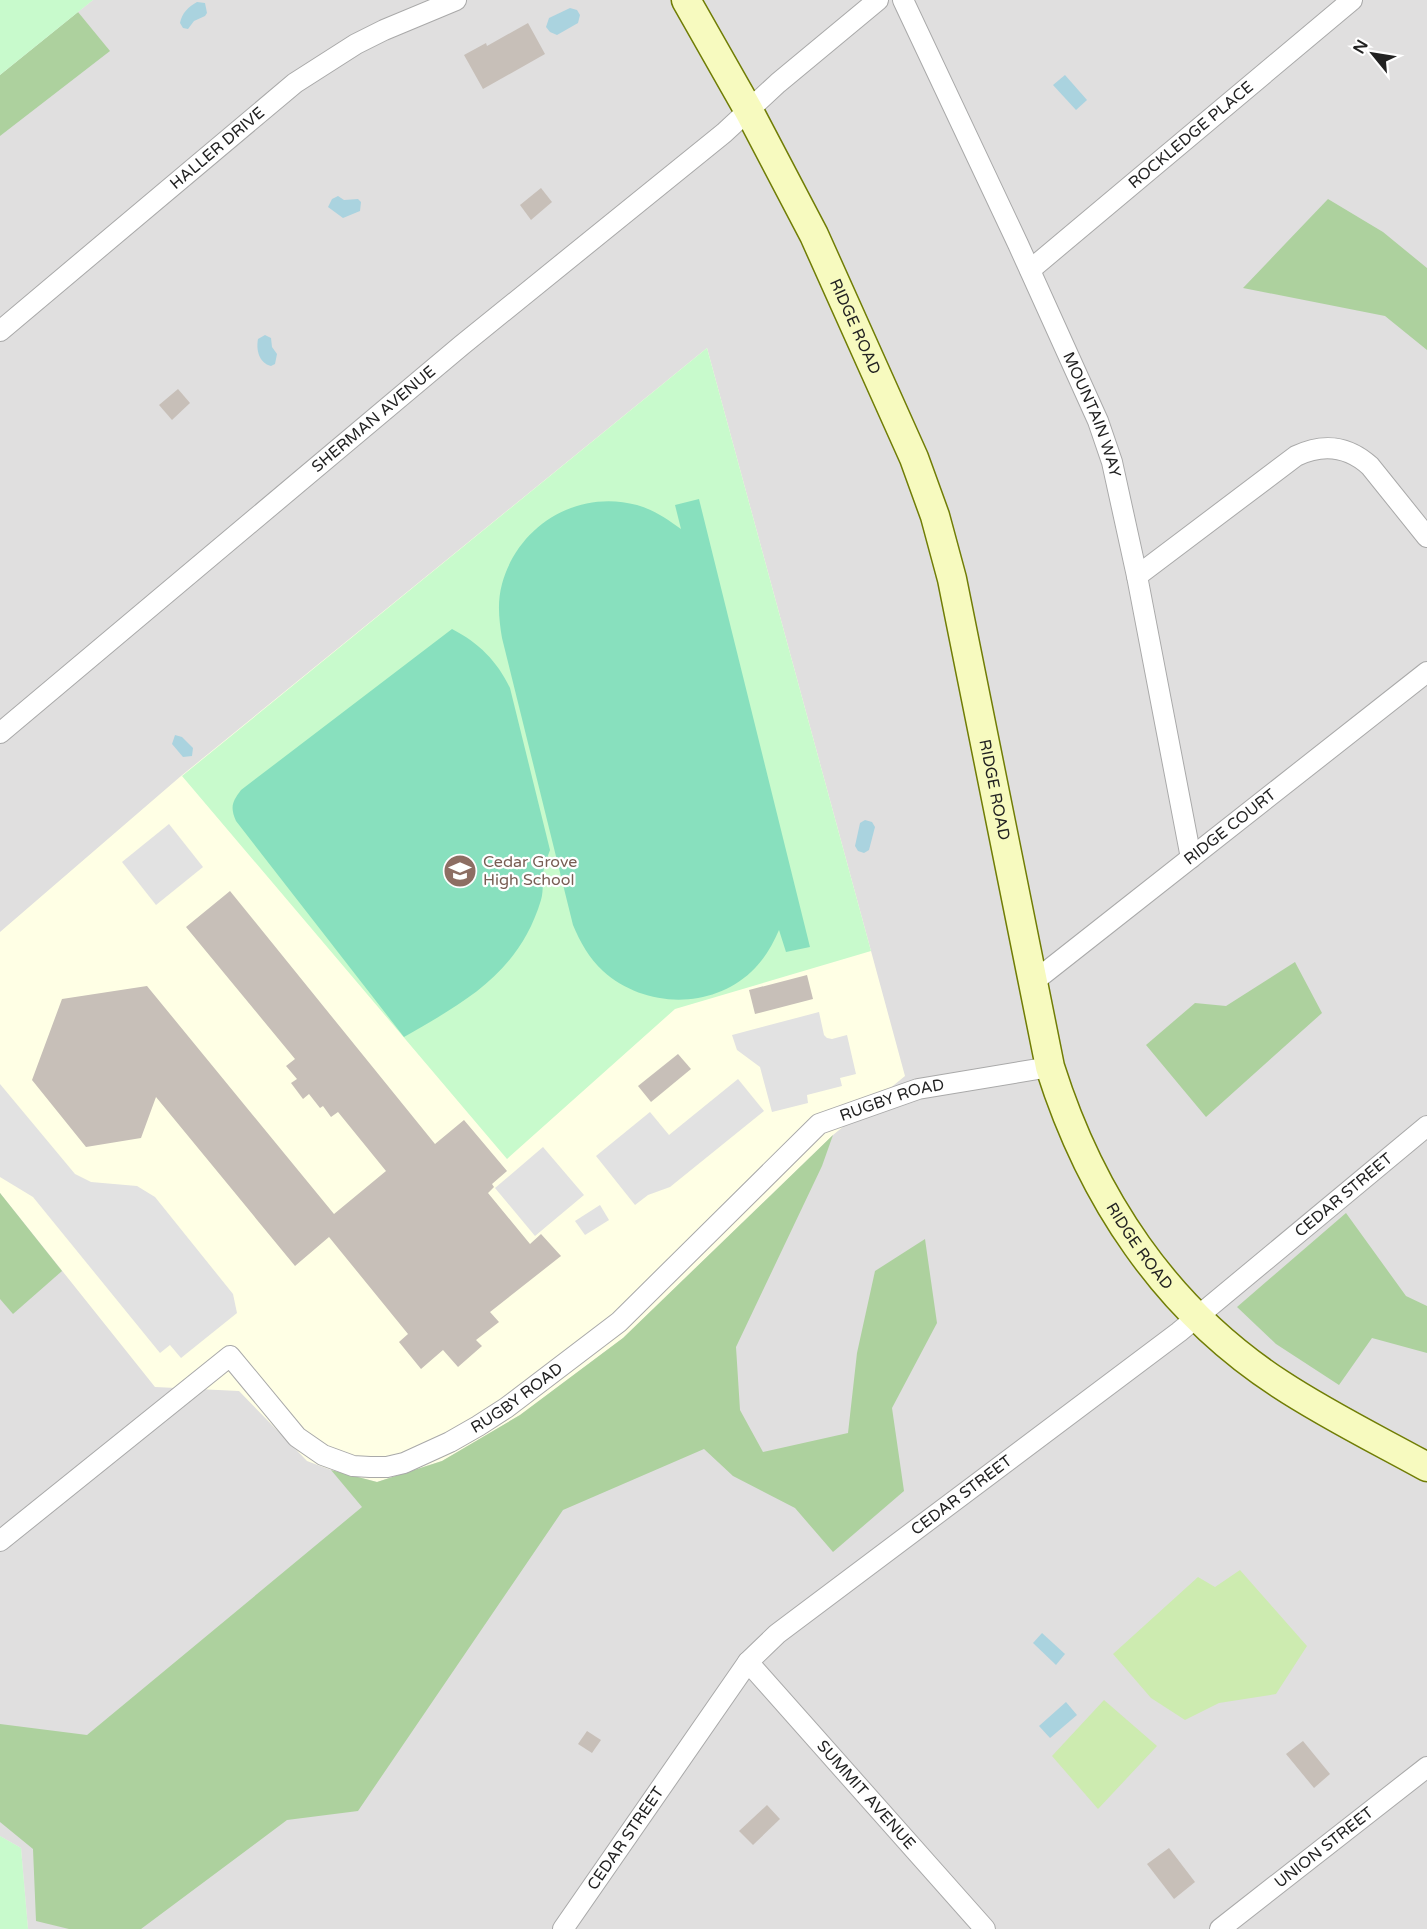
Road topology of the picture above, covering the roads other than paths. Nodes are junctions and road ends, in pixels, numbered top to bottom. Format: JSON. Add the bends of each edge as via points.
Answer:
{"nodes":[{"id":1,"x":456,"y":0,"type":"edge"},
{"id":2,"x":686,"y":0,"type":"edge"},
{"id":3,"x":878,"y":0,"type":"edge"},
{"id":4,"x":903,"y":0,"type":"edge"},
{"id":5,"x":1352,"y":0,"type":"edge"},
{"id":6,"x":749,"y":111,"type":"junction"},
{"id":7,"x":1030,"y":270,"type":"junction"},
{"id":8,"x":0,"y":331,"type":"edge"},
{"id":9,"x":1427,"y":537,"type":"edge"},
{"id":10,"x":1137,"y":576,"type":"junction"},
{"id":11,"x":1427,"y":672,"type":"edge"},
{"id":12,"x":0,"y":733,"type":"edge"},
{"id":13,"x":1191,"y":858,"type":"junction"},
{"id":14,"x":1032,"y":983,"type":"junction"},
{"id":15,"x":1050,"y":1067,"type":"junction"},
{"id":16,"x":1427,"y":1126,"type":"edge"},
{"id":17,"x":1198,"y":1317,"type":"junction"},
{"id":18,"x":1427,"y":1467,"type":"edge"},
{"id":19,"x":0,"y":1541,"type":"edge"},
{"id":20,"x":748,"y":1662,"type":"junction"},
{"id":21,"x":1427,"y":1767,"type":"edge"},
{"id":22,"x":563,"y":1929,"type":"edge"},
{"id":23,"x":985,"y":1929,"type":"edge"},
{"id":24,"x":1220,"y":1929,"type":"edge"}],
"edges":[{"from":1,"to":8,"type":"street","name":"HALLER DRIVE","via":[[356,44],[295,83]]},
{"from":2,"to":6,"type":"main road","name":"RIDGE ROAD"},
{"from":3,"to":6,"type":"street","name":"SHERMAN AVENUE"},
{"from":4,"to":7,"type":"street","name":"MOUNTAIN WAY"},
{"from":5,"to":7,"type":"street","name":"ROCKLEDGE PLACE"},
{"from":6,"to":12,"type":"street","name":"SHERMAN AVENUE","via":[[462,345]]},
{"from":6,"to":14,"type":"main road","name":"RIDGE ROAD","via":[[844,300],[914,458],[935,516],[952,579]]},
{"from":7,"to":10,"type":"street","name":"MOUNTAIN WAY","via":[[1113,462]]},
{"from":9,"to":10,"type":"street","via":[[1362,459],[1342,449],[1318,448],[1296,456]]},
{"from":10,"to":13,"type":"street","name":"MOUNTAIN WAY"},
{"from":11,"to":13,"type":"street","name":"RIDGE COURT"},
{"from":13,"to":14,"type":"street","name":"RIDGE COURT"},
{"from":14,"to":15,"type":"main road","name":"RIDGE ROAD"},
{"from":15,"to":17,"type":"main road","name":"RIDGE ROAD","via":[[1072,1132],[1100,1189],[1135,1244]]},
{"from":15,"to":19,"type":"street","name":"RUGBY ROAD","via":[[918,1089],[819,1124],[619,1322],[506,1408],[427,1453],[387,1467],[353,1466],[323,1455],[297,1437],[230,1356]]},
{"from":16,"to":17,"type":"street","name":"CEDAR STREET"},
{"from":17,"to":18,"type":"main road","name":"RIDGE ROAD","via":[[1279,1384]]},
{"from":17,"to":20,"type":"street","name":"CEDAR STREET","via":[[777,1634]]},
{"from":20,"to":22,"type":"street","name":"CEDAR STREET"},
{"from":20,"to":23,"type":"street","name":"SUMMIT AVENUE"},
{"from":21,"to":24,"type":"street","name":"UNION STREET"}]}
